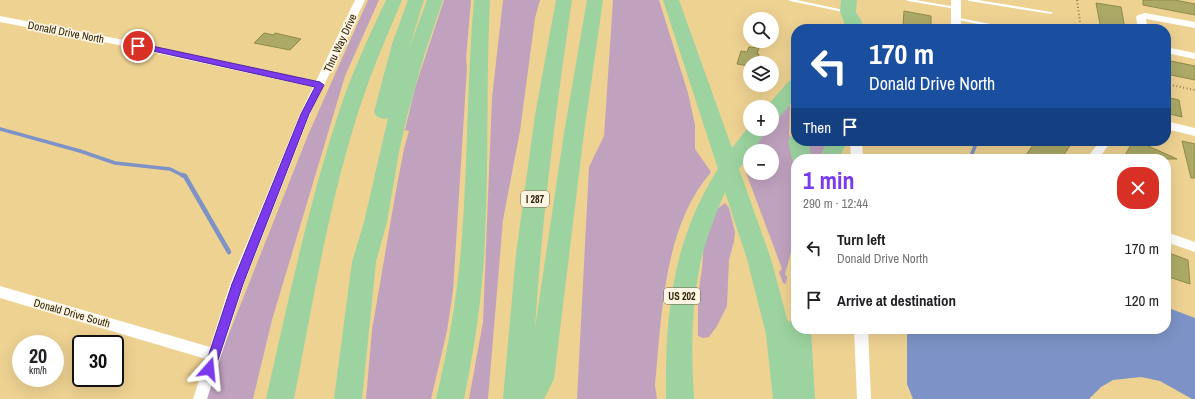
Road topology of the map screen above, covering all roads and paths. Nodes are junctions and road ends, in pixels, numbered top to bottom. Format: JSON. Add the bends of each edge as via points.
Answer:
{"nodes":[{"id":1,"x":360,"y":0,"type":"edge"},
{"id":2,"x":394,"y":0,"type":"edge"},
{"id":3,"x":416,"y":0,"type":"edge"},
{"id":4,"x":436,"y":0,"type":"edge"},
{"id":5,"x":482,"y":0,"type":"edge"},
{"id":6,"x":564,"y":0,"type":"edge"},
{"id":7,"x":595,"y":0,"type":"edge"},
{"id":8,"x":671,"y":0,"type":"edge"},
{"id":9,"x":790,"y":0,"type":"edge"},
{"id":10,"x":908,"y":0,"type":"edge"},
{"id":11,"x":969,"y":0,"type":"edge"},
{"id":12,"x":1077,"y":0,"type":"edge"},
{"id":13,"x":956,"y":4,"type":"edge"},
{"id":14,"x":849,"y":6,"type":"edge"},
{"id":15,"x":1051,"y":13,"type":"dead end"},
{"id":16,"x":956,"y":18,"type":"junction"},
{"id":17,"x":0,"y":19,"type":"edge"},
{"id":18,"x":838,"y":24,"type":"edge"},
{"id":19,"x":853,"y":24,"type":"edge"},
{"id":20,"x":956,"y":24,"type":"edge"},
{"id":21,"x":988,"y":24,"type":"edge"},
{"id":22,"x":1080,"y":24,"type":"edge"},
{"id":23,"x":1142,"y":24,"type":"edge"},
{"id":24,"x":1195,"y":25,"type":"edge"},
{"id":25,"x":1171,"y":51,"type":"edge"},
{"id":26,"x":1195,"y":56,"type":"edge"},
{"id":27,"x":320,"y":85,"type":"junction"},
{"id":28,"x":1171,"y":85,"type":"edge"},
{"id":29,"x":1195,"y":90,"type":"edge"},
{"id":30,"x":791,"y":91,"type":"edge"},
{"id":31,"x":779,"y":105,"type":"edge"},
{"id":32,"x":1171,"y":126,"type":"edge"},
{"id":33,"x":1195,"y":132,"type":"edge"},
{"id":34,"x":752,"y":136,"type":"edge"},
{"id":35,"x":1102,"y":146,"type":"edge"},
{"id":36,"x":1096,"y":154,"type":"edge"},
{"id":37,"x":1171,"y":239,"type":"edge"},
{"id":38,"x":1195,"y":247,"type":"edge"},
{"id":39,"x":364,"y":262,"type":"junction"},
{"id":40,"x":0,"y":292,"type":"edge"},
{"id":41,"x":798,"y":334,"type":"edge"},
{"id":42,"x":861,"y":334,"type":"edge"},
{"id":43,"x":214,"y":355,"type":"junction"},
{"id":44,"x":200,"y":399,"type":"edge"},
{"id":45,"x":280,"y":399,"type":"edge"},
{"id":46,"x":348,"y":399,"type":"edge"},
{"id":47,"x":450,"y":399,"type":"edge"},
{"id":48,"x":517,"y":399,"type":"edge"},
{"id":49,"x":528,"y":399,"type":"edge"},
{"id":50,"x":680,"y":399,"type":"edge"},
{"id":51,"x":787,"y":399,"type":"edge"},
{"id":52,"x":801,"y":399,"type":"edge"},
{"id":53,"x":864,"y":399,"type":"edge"}],
"edges":[{"from":1,"to":27,"type":"street","name":"Thru Way Drive"},
{"from":2,"to":45,"type":"highway","via":[[352,100],[337,148],[323,200]]},
{"from":3,"to":39,"type":"highway","via":[[401,44],[380,128],[359,242]]},
{"from":4,"to":39,"type":"highway","via":[[400,105],[372,241]]},
{"from":5,"to":47,"type":"highway","via":[[470,286]]},
{"from":6,"to":48,"type":"highway","number":"I 287","via":[[545,115],[531,231]]},
{"from":7,"to":49,"type":"highway","number":"I 287","via":[[574,133],[541,379]]},
{"from":8,"to":51,"type":"highway","via":[[759,259],[779,334]]},
{"from":9,"to":14,"type":"lane"},
{"from":10,"to":13,"type":"lane"},
{"from":11,"to":15,"type":"lane"},
{"from":12,"to":22,"type":"path"},
{"from":13,"to":16,"type":"street"},
{"from":14,"to":18,"type":"highway"},
{"from":14,"to":19,"type":"highway"},
{"from":16,"to":20,"type":"street"},
{"from":16,"to":21,"type":"lane"},
{"from":17,"to":27,"type":"street","name":"Donald Drive North"},
{"from":23,"to":24,"type":"street","via":[[1141,17],[1145,16]]},
{"from":25,"to":26,"type":"street"},
{"from":27,"to":43,"type":"street","name":"Thru Way Drive","via":[[305,114],[238,284]]},
{"from":28,"to":29,"type":"path"},
{"from":30,"to":31,"type":"highway"},
{"from":32,"to":33,"type":"street"},
{"from":34,"to":50,"type":"highway","number":"US 202","via":[[738,153],[711,198],[695,240],[684,280],[680,315]]},
{"from":35,"to":36,"type":"street"},
{"from":37,"to":38,"type":"street"},
{"from":39,"to":46,"type":"highway"},
{"from":40,"to":43,"type":"street","name":"Donald Drive South"},
{"from":41,"to":52,"type":"highway"},
{"from":42,"to":53,"type":"street"},
{"from":43,"to":44,"type":"street","name":"Thru Way Drive"}]}
